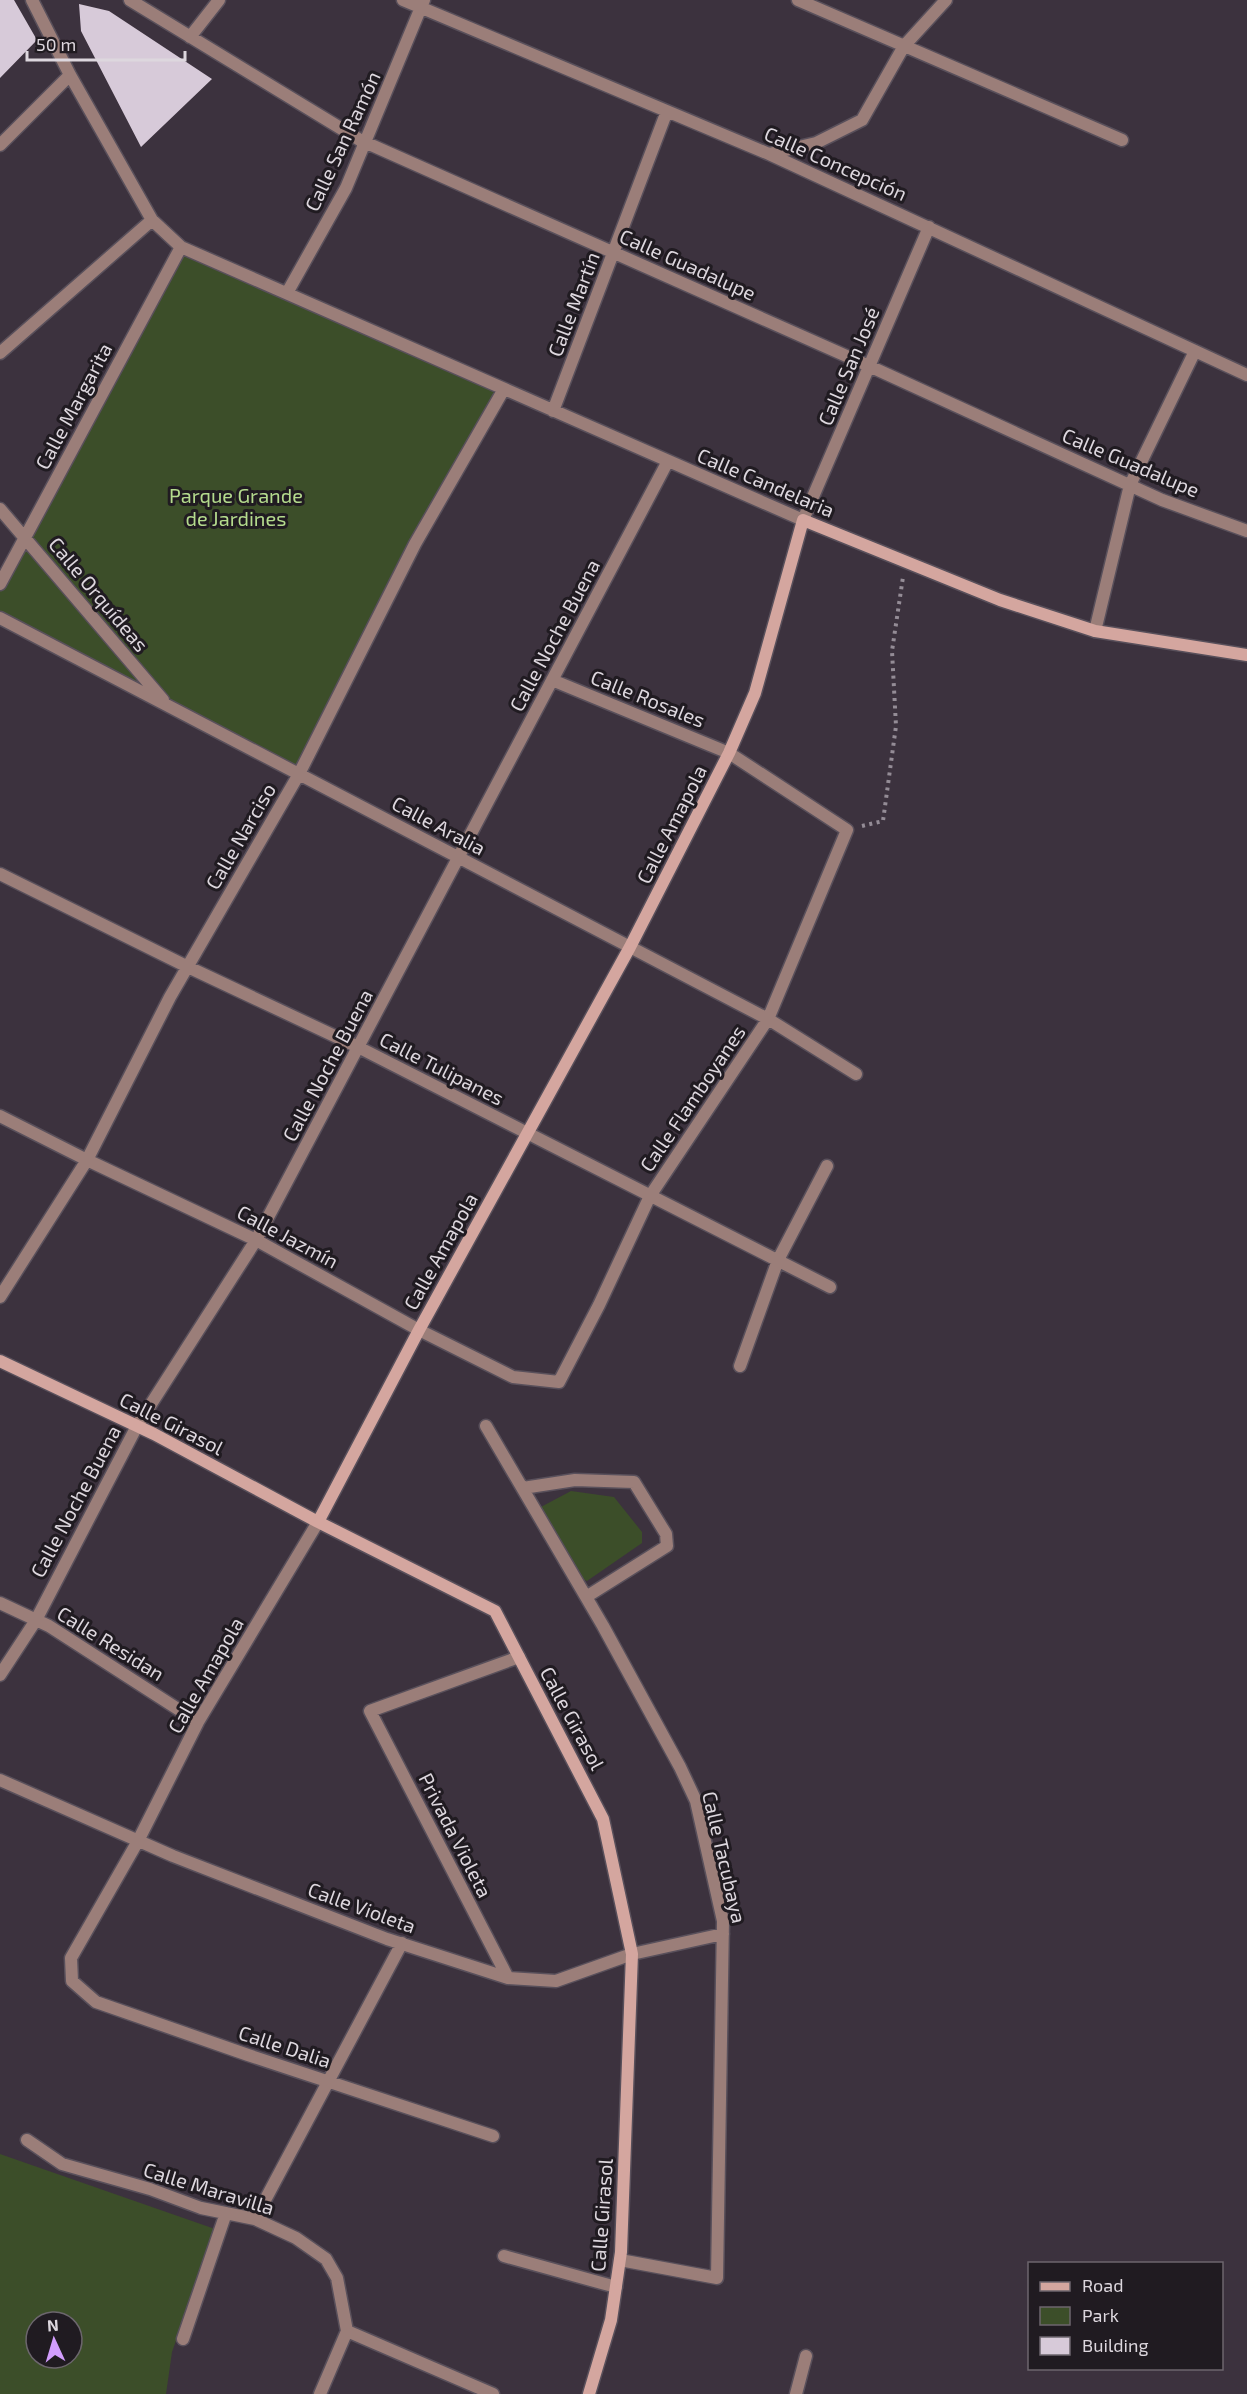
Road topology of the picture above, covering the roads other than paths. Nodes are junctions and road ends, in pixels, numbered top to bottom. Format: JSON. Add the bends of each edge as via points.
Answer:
{"nodes":[{"id":1,"x":32,"y":0,"type":"edge"},
{"id":2,"x":130,"y":0,"type":"edge"},
{"id":3,"x":219,"y":0,"type":"edge"},
{"id":4,"x":402,"y":0,"type":"edge"},
{"id":5,"x":798,"y":0,"type":"edge"},
{"id":6,"x":946,"y":0,"type":"edge"},
{"id":7,"x":423,"y":4,"type":"edge"},
{"id":8,"x":190,"y":37,"type":"junction"},
{"id":9,"x":904,"y":46,"type":"junction"},
{"id":10,"x":70,"y":75,"type":"junction"},
{"id":11,"x":667,"y":111,"type":"junction"},
{"id":12,"x":1122,"y":140,"type":"dead end"},
{"id":13,"x":365,"y":142,"type":"junction"},
{"id":14,"x":0,"y":145,"type":"edge"},
{"id":15,"x":769,"y":154,"type":"junction"},
{"id":16,"x":152,"y":220,"type":"junction"},
{"id":17,"x":928,"y":227,"type":"junction"},
{"id":18,"x":181,"y":247,"type":"junction"},
{"id":19,"x":613,"y":252,"type":"junction"},
{"id":20,"x":287,"y":293,"type":"junction"},
{"id":21,"x":1196,"y":351,"type":"junction"},
{"id":22,"x":0,"y":353,"type":"edge"},
{"id":23,"x":869,"y":366,"type":"junction"},
{"id":24,"x":1247,"y":375,"type":"edge"},
{"id":25,"x":504,"y":389,"type":"junction"},
{"id":26,"x":554,"y":411,"type":"junction"},
{"id":27,"x":668,"y":461,"type":"junction"},
{"id":28,"x":1130,"y":485,"type":"junction"},
{"id":29,"x":0,"y":509,"type":"edge"},
{"id":30,"x":803,"y":520,"type":"junction"},
{"id":31,"x":1247,"y":531,"type":"edge"},
{"id":32,"x":25,"y":537,"type":"junction"},
{"id":33,"x":0,"y":584,"type":"edge"},
{"id":34,"x":0,"y":618,"type":"edge"},
{"id":35,"x":1095,"y":631,"type":"junction"},
{"id":36,"x":1247,"y":655,"type":"edge"},
{"id":37,"x":552,"y":680,"type":"junction"},
{"id":38,"x":168,"y":705,"type":"junction"},
{"id":39,"x":729,"y":753,"type":"junction"},
{"id":40,"x":299,"y":774,"type":"junction"},
{"id":41,"x":847,"y":830,"type":"joint"},
{"id":42,"x":458,"y":857,"type":"junction"},
{"id":43,"x":0,"y":874,"type":"edge"},
{"id":44,"x":630,"y":947,"type":"junction"},
{"id":45,"x":188,"y":967,"type":"junction"},
{"id":46,"x":768,"y":1019,"type":"junction"},
{"id":47,"x":358,"y":1047,"type":"junction"},
{"id":48,"x":856,"y":1074,"type":"dead end"},
{"id":49,"x":0,"y":1116,"type":"edge"},
{"id":50,"x":527,"y":1134,"type":"junction"},
{"id":51,"x":87,"y":1160,"type":"junction"},
{"id":52,"x":827,"y":1166,"type":"dead end"},
{"id":53,"x":650,"y":1196,"type":"junction"},
{"id":54,"x":256,"y":1240,"type":"junction"},
{"id":55,"x":778,"y":1260,"type":"junction"},
{"id":56,"x":830,"y":1287,"type":"dead end"},
{"id":57,"x":0,"y":1297,"type":"edge"},
{"id":58,"x":419,"y":1330,"type":"junction"},
{"id":59,"x":0,"y":1361,"type":"edge"},
{"id":60,"x":740,"y":1366,"type":"dead end"},
{"id":61,"x":558,"y":1382,"type":"joint"},
{"id":62,"x":137,"y":1426,"type":"junction"},
{"id":63,"x":486,"y":1426,"type":"dead end"},
{"id":64,"x":523,"y":1488,"type":"junction"},
{"id":65,"x":318,"y":1522,"type":"junction"},
{"id":66,"x":586,"y":1597,"type":"junction"},
{"id":67,"x":0,"y":1603,"type":"edge"},
{"id":68,"x":36,"y":1620,"type":"junction"},
{"id":69,"x":519,"y":1657,"type":"junction"},
{"id":70,"x":0,"y":1675,"type":"edge"},
{"id":71,"x":198,"y":1722,"type":"junction"},
{"id":72,"x":0,"y":1780,"type":"edge"},
{"id":73,"x":138,"y":1841,"type":"junction"},
{"id":74,"x":723,"y":1934,"type":"junction"},
{"id":75,"x":402,"y":1943,"type":"junction"},
{"id":76,"x":632,"y":1954,"type":"junction"},
{"id":77,"x":508,"y":1978,"type":"junction"},
{"id":78,"x":72,"y":1981,"type":"joint"},
{"id":79,"x":328,"y":2080,"type":"junction"},
{"id":80,"x":493,"y":2136,"type":"dead end"},
{"id":81,"x":27,"y":2140,"type":"dead end"},
{"id":82,"x":226,"y":2213,"type":"junction"},
{"id":83,"x":255,"y":2219,"type":"junction"},
{"id":84,"x":504,"y":2256,"type":"dead end"},
{"id":85,"x":620,"y":2260,"type":"junction"},
{"id":86,"x":616,"y":2287,"type":"junction"},
{"id":87,"x":347,"y":2331,"type":"junction"},
{"id":88,"x":183,"y":2339,"type":"dead end"},
{"id":89,"x":806,"y":2356,"type":"dead end"},
{"id":90,"x":320,"y":2394,"type":"edge"},
{"id":91,"x":493,"y":2394,"type":"edge"},
{"id":92,"x":589,"y":2394,"type":"edge"},
{"id":93,"x":796,"y":2394,"type":"edge"}],
"edges":[{"from":1,"to":10,"type":"street","name":"Calle Candelaria"},
{"from":2,"to":8,"type":"street","name":"Calle Guadalupe"},
{"from":3,"to":8,"type":"street"},
{"from":4,"to":7,"type":"street","name":"Calle Concepción"},
{"from":5,"to":9,"type":"street"},
{"from":6,"to":9,"type":"street"},
{"from":7,"to":11,"type":"street","name":"Calle Concepción"},
{"from":7,"to":13,"type":"street","name":"Calle San Ramón"},
{"from":8,"to":13,"type":"street","name":"Calle Guadalupe"},
{"from":9,"to":12,"type":"street"},
{"from":9,"to":15,"type":"street","via":[[862,120],[816,143]]},
{"from":10,"to":14,"type":"street"},
{"from":10,"to":16,"type":"street","name":"Calle Candelaria"},
{"from":11,"to":15,"type":"street","name":"Calle Concepción"},
{"from":11,"to":19,"type":"street","name":"Calle Martín"},
{"from":13,"to":19,"type":"street","name":"Calle Guadalupe"},
{"from":13,"to":20,"type":"street","name":"Calle San Ramón","via":[[346,188]]},
{"from":15,"to":17,"type":"street","name":"Calle Concepción"},
{"from":16,"to":18,"type":"street","name":"Calle Candelaria"},
{"from":16,"to":22,"type":"street"},
{"from":17,"to":21,"type":"street","name":"Calle Concepción"},
{"from":17,"to":23,"type":"street","name":"Calle San José"},
{"from":18,"to":20,"type":"street","name":"Calle Candelaria"},
{"from":18,"to":32,"type":"street","name":"Calle Margarita"},
{"from":19,"to":23,"type":"street","name":"Calle Guadalupe"},
{"from":19,"to":26,"type":"street","name":"Calle Martín"},
{"from":20,"to":25,"type":"street","name":"Calle Candelaria"},
{"from":21,"to":24,"type":"street","name":"Calle Concepción"},
{"from":21,"to":28,"type":"street"},
{"from":23,"to":28,"type":"street","name":"Calle Guadalupe"},
{"from":23,"to":30,"type":"street","name":"Calle San José"},
{"from":25,"to":26,"type":"street","name":"Calle Candelaria"},
{"from":25,"to":40,"type":"street","name":"Calle Narciso","via":[[415,544]]},
{"from":26,"to":27,"type":"street","name":"Calle Candelaria"},
{"from":27,"to":30,"type":"street","name":"Calle Candelaria"},
{"from":27,"to":37,"type":"street","name":"Calle Noche Buena"},
{"from":28,"to":31,"type":"street","name":"Calle Guadalupe"},
{"from":28,"to":35,"type":"street"},
{"from":29,"to":32,"type":"street","name":"Calle Orquídeas"},
{"from":30,"to":35,"type":"street","name":"Calle Candelaria","via":[[1000,600]]},
{"from":30,"to":39,"type":"street","name":"Calle Amapola","via":[[755,693]]},
{"from":32,"to":33,"type":"street","name":"Calle Margarita"},
{"from":32,"to":38,"type":"street","name":"Calle Orquídeas"},
{"from":34,"to":38,"type":"street","name":"Calle Aralia"},
{"from":35,"to":36,"type":"street","name":"Calle Candelaria"},
{"from":37,"to":39,"type":"street","name":"Calle Rosales"},
{"from":37,"to":42,"type":"street","name":"Calle Noche Buena"},
{"from":38,"to":40,"type":"street","name":"Calle Aralia"},
{"from":39,"to":41,"type":"street","name":"Calle Rosales"},
{"from":39,"to":44,"type":"street","name":"Calle Amapola"},
{"from":40,"to":42,"type":"street","name":"Calle Aralia"},
{"from":40,"to":45,"type":"street","name":"Calle Narciso"},
{"from":41,"to":46,"type":"street","name":"Calle Flamboyanes"},
{"from":42,"to":44,"type":"street","name":"Calle Aralia"},
{"from":42,"to":47,"type":"street","name":"Calle Noche Buena"},
{"from":43,"to":45,"type":"street","name":"Calle Tulipanes"},
{"from":44,"to":46,"type":"street","name":"Calle Aralia"},
{"from":44,"to":50,"type":"street","name":"Calle Amapola"},
{"from":45,"to":47,"type":"street","name":"Calle Tulipanes"},
{"from":45,"to":51,"type":"street","name":"Calle Narciso"},
{"from":46,"to":48,"type":"street","name":"Calle Aralia"},
{"from":46,"to":53,"type":"street","name":"Calle Flamboyanes"},
{"from":47,"to":50,"type":"street","name":"Calle Tulipanes"},
{"from":47,"to":54,"type":"street","name":"Calle Noche Buena"},
{"from":49,"to":51,"type":"street","name":"Calle Jazmín"},
{"from":50,"to":53,"type":"street","name":"Calle Tulipanes"},
{"from":50,"to":58,"type":"street","name":"Calle Amapola"},
{"from":51,"to":54,"type":"street","name":"Calle Jazmín"},
{"from":51,"to":57,"type":"street","name":"Calle Narciso"},
{"from":52,"to":55,"type":"street"},
{"from":53,"to":55,"type":"street","name":"Calle Tulipanes"},
{"from":53,"to":61,"type":"street","name":"Calle Flamboyanes"},
{"from":54,"to":58,"type":"street","name":"Calle Jazmín"},
{"from":54,"to":62,"type":"street","name":"Calle Noche Buena"},
{"from":55,"to":56,"type":"street","name":"Calle Tulipanes"},
{"from":55,"to":60,"type":"street"},
{"from":58,"to":61,"type":"street","name":"Calle Jazmín","via":[[513,1377]]},
{"from":58,"to":65,"type":"street","name":"Calle Amapola"},
{"from":59,"to":62,"type":"street","name":"Calle Girasol"},
{"from":62,"to":65,"type":"street","name":"Calle Girasol"},
{"from":62,"to":68,"type":"street","name":"Calle Noche Buena"},
{"from":63,"to":64,"type":"street","name":"Calle Tacubaya"},
{"from":64,"to":66,"type":"street","name":"Calle Tacubaya"},
{"from":64,"to":66,"type":"street","via":[[575,1480],[634,1482],[666,1534],[667,1546]]},
{"from":65,"to":69,"type":"street","name":"Calle Girasol","via":[[495,1611]]},
{"from":65,"to":71,"type":"street","name":"Calle Amapola"},
{"from":66,"to":74,"type":"street","name":"Calle Tacubaya","via":[[696,1801]]},
{"from":67,"to":68,"type":"street","name":"Calle Residan"},
{"from":68,"to":70,"type":"street","name":"Calle Noche Buena"},
{"from":68,"to":71,"type":"street","name":"Calle Residan"},
{"from":69,"to":76,"type":"street","name":"Calle Girasol","via":[[603,1819]]},
{"from":69,"to":77,"type":"street","name":"Privada Violeta","via":[[370,1711]]},
{"from":71,"to":73,"type":"street","name":"Calle Amapola"},
{"from":72,"to":73,"type":"street","name":"Calle Violeta"},
{"from":73,"to":75,"type":"street","name":"Calle Violeta"},
{"from":73,"to":78,"type":"street","name":"Calle Amapola","via":[[71,1958]]},
{"from":74,"to":76,"type":"street","name":"Calle Violeta"},
{"from":74,"to":85,"type":"street","name":"Calle Tacubaya","via":[[717,2278]]},
{"from":75,"to":77,"type":"street","name":"Calle Violeta"},
{"from":75,"to":79,"type":"street"},
{"from":76,"to":77,"type":"street","name":"Calle Violeta","via":[[556,1981]]},
{"from":76,"to":85,"type":"street","name":"Calle Girasol"},
{"from":78,"to":79,"type":"street","name":"Calle Dalia","via":[[96,2002]]},
{"from":79,"to":80,"type":"street","name":"Calle Dalia"},
{"from":79,"to":83,"type":"street"},
{"from":81,"to":82,"type":"street","name":"Calle Maravilla","via":[[62,2164]]},
{"from":82,"to":83,"type":"street","name":"Calle Maravilla"},
{"from":82,"to":88,"type":"street"},
{"from":83,"to":87,"type":"street","name":"Calle Maravilla","via":[[296,2238],[326,2259],[337,2278]]},
{"from":84,"to":86,"type":"street"},
{"from":85,"to":86,"type":"street","name":"Calle Girasol"},
{"from":86,"to":92,"type":"street","name":"Calle Girasol","via":[[611,2320]]},
{"from":87,"to":90,"type":"street"},
{"from":87,"to":91,"type":"street"},
{"from":89,"to":93,"type":"street"}]}
